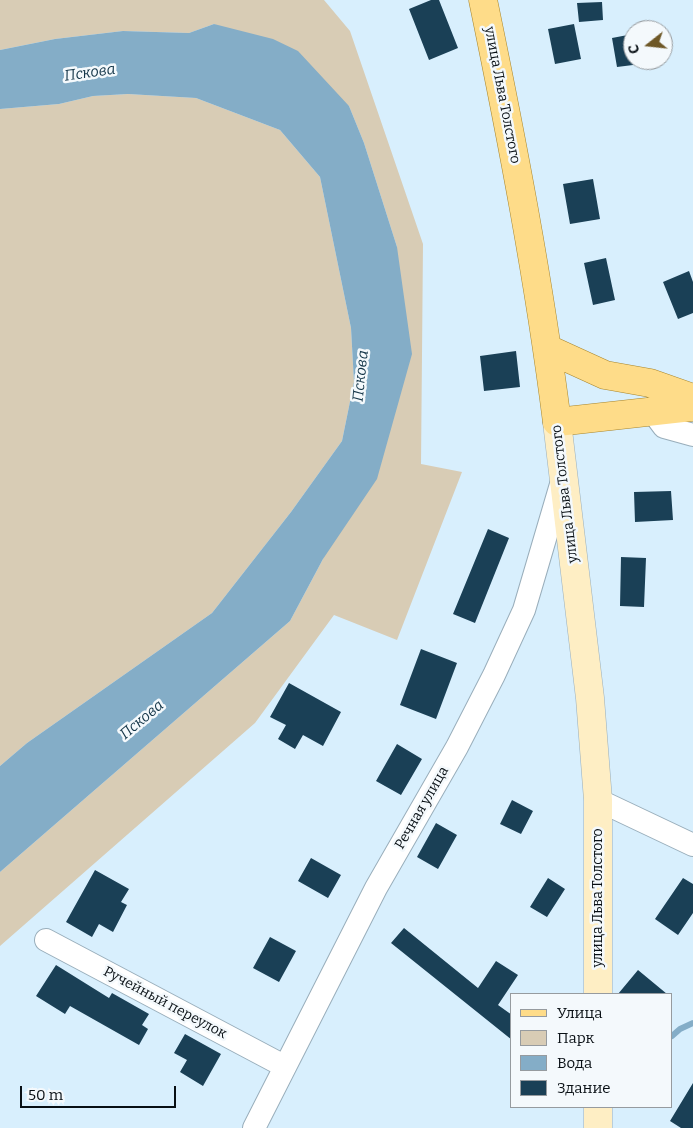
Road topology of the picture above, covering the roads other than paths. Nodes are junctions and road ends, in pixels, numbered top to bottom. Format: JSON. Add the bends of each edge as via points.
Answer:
{"nodes":[{"id":1,"x":483,"y":0,"type":"edge"},
{"id":2,"x":548,"y":349,"type":"junction"},
{"id":3,"x":693,"y":398,"type":"edge"},
{"id":4,"x":693,"y":407,"type":"edge"},
{"id":5,"x":652,"y":411,"type":"junction"},
{"id":6,"x":557,"y":422,"type":"junction"},
{"id":7,"x":693,"y":435,"type":"edge"},
{"id":8,"x":563,"y":476,"type":"junction"},
{"id":9,"x":598,"y":800,"type":"junction"},
{"id":10,"x":693,"y":845,"type":"edge"},
{"id":11,"x":46,"y":940,"type":"dead end"},
{"id":12,"x":598,"y":993,"type":"edge"},
{"id":13,"x":284,"y":1066,"type":"junction"},
{"id":14,"x":598,"y":1108,"type":"edge"},
{"id":15,"x":254,"y":1128,"type":"edge"},
{"id":16,"x":598,"y":1128,"type":"edge"}],
"edges":[{"from":1,"to":2,"type":"main road","name":"улица Льва Толстого"},
{"from":2,"to":3,"type":"main road","via":[[604,375],[650,383]]},
{"from":2,"to":6,"type":"main road","name":"улица Льва Толстого"},
{"from":4,"to":5,"type":"main road"},
{"from":5,"to":6,"type":"main road"},
{"from":5,"to":7,"type":"street","via":[[664,427]]},
{"from":6,"to":8,"type":"street","name":"улица Льва Толстого"},
{"from":8,"to":9,"type":"street","name":"улица Льва Толстого","via":[[590,698]]},
{"from":8,"to":13,"type":"street","name":"Речная улица","via":[[524,610],[494,675],[457,747],[376,888]]},
{"from":9,"to":10,"type":"street"},
{"from":9,"to":12,"type":"street","name":"улица Льва Толстого"},
{"from":11,"to":13,"type":"street","name":"Ручейный переулок"},
{"from":13,"to":15,"type":"street","name":"Речная улица"},
{"from":14,"to":16,"type":"street"}]}
